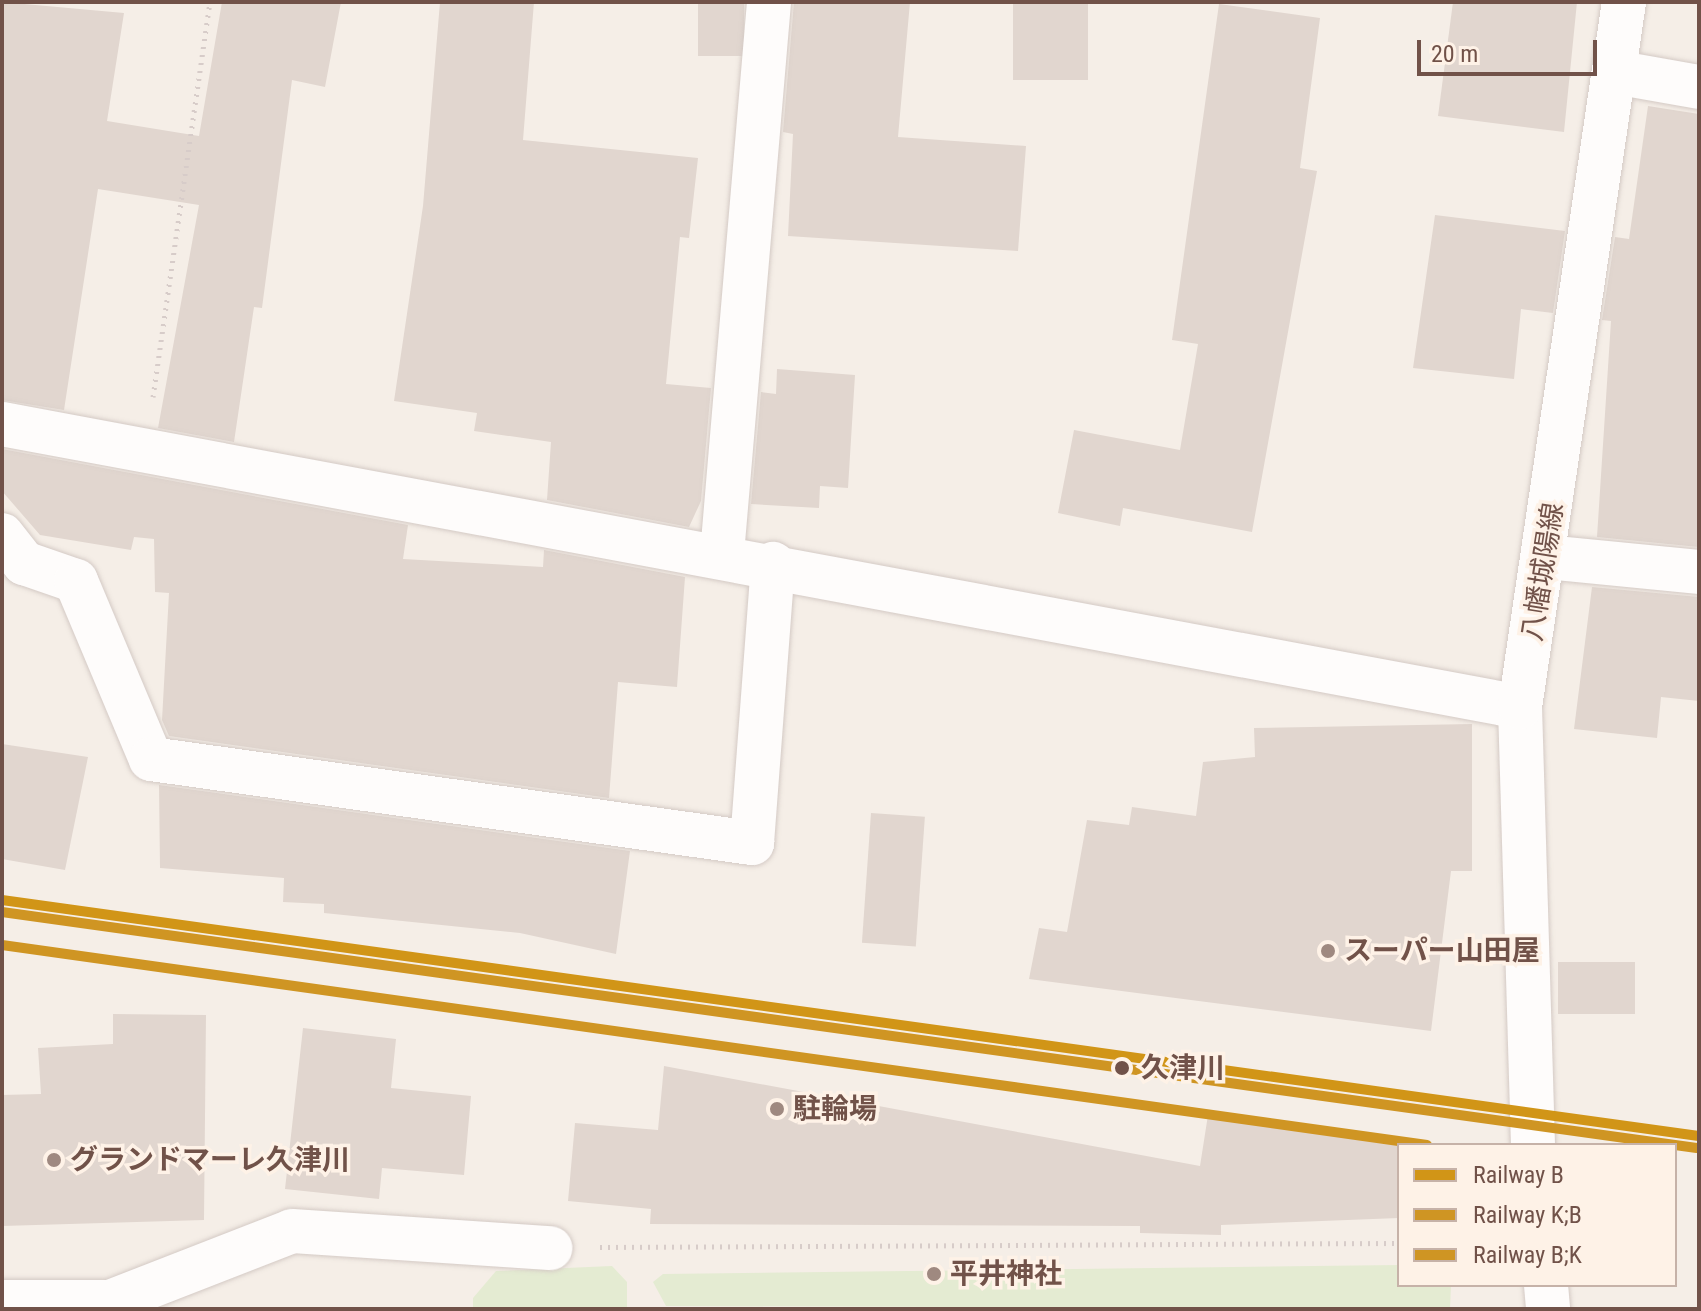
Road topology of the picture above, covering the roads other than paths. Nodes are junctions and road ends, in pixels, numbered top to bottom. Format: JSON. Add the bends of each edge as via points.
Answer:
{"nodes":[{"id":1,"x":769,"y":2,"type":"edge"},
{"id":2,"x":1624,"y":2,"type":"edge"},
{"id":3,"x":1614,"y":72,"type":"junction"},
{"id":4,"x":1699,"y":87,"type":"edge"},
{"id":5,"x":2,"y":424,"type":"edge"},
{"id":6,"x":2,"y":535,"type":"edge"},
{"id":7,"x":722,"y":554,"type":"junction"},
{"id":8,"x":1546,"y":557,"type":"junction"},
{"id":9,"x":773,"y":564,"type":"junction"},
{"id":10,"x":1699,"y":572,"type":"edge"},
{"id":11,"x":1520,"y":707,"type":"junction"},
{"id":12,"x":1533,"y":1143,"type":"edge"},
{"id":13,"x":550,"y":1248,"type":"road end"},
{"id":14,"x":1546,"y":1287,"type":"edge"},
{"id":15,"x":2,"y":1302,"type":"edge"},
{"id":16,"x":1548,"y":1309,"type":"edge"}],
"edges":[{"from":1,"to":7,"type":"street"},
{"from":2,"to":3,"type":"street","name":"八幡城陽線"},
{"from":3,"to":4,"type":"street"},
{"from":3,"to":8,"type":"street","name":"八幡城陽線"},
{"from":5,"to":7,"type":"street"},
{"from":6,"to":9,"type":"street","via":[[24,563],[76,581],[151,759],[752,843]]},
{"from":7,"to":9,"type":"street"},
{"from":8,"to":10,"type":"street"},
{"from":8,"to":11,"type":"street","name":"八幡城陽線"},
{"from":9,"to":11,"type":"street"},
{"from":11,"to":12,"type":"street","name":"八幡城陽線"},
{"from":13,"to":15,"type":"street","via":[[292,1231],[110,1302]]},
{"from":14,"to":16,"type":"street"}]}
